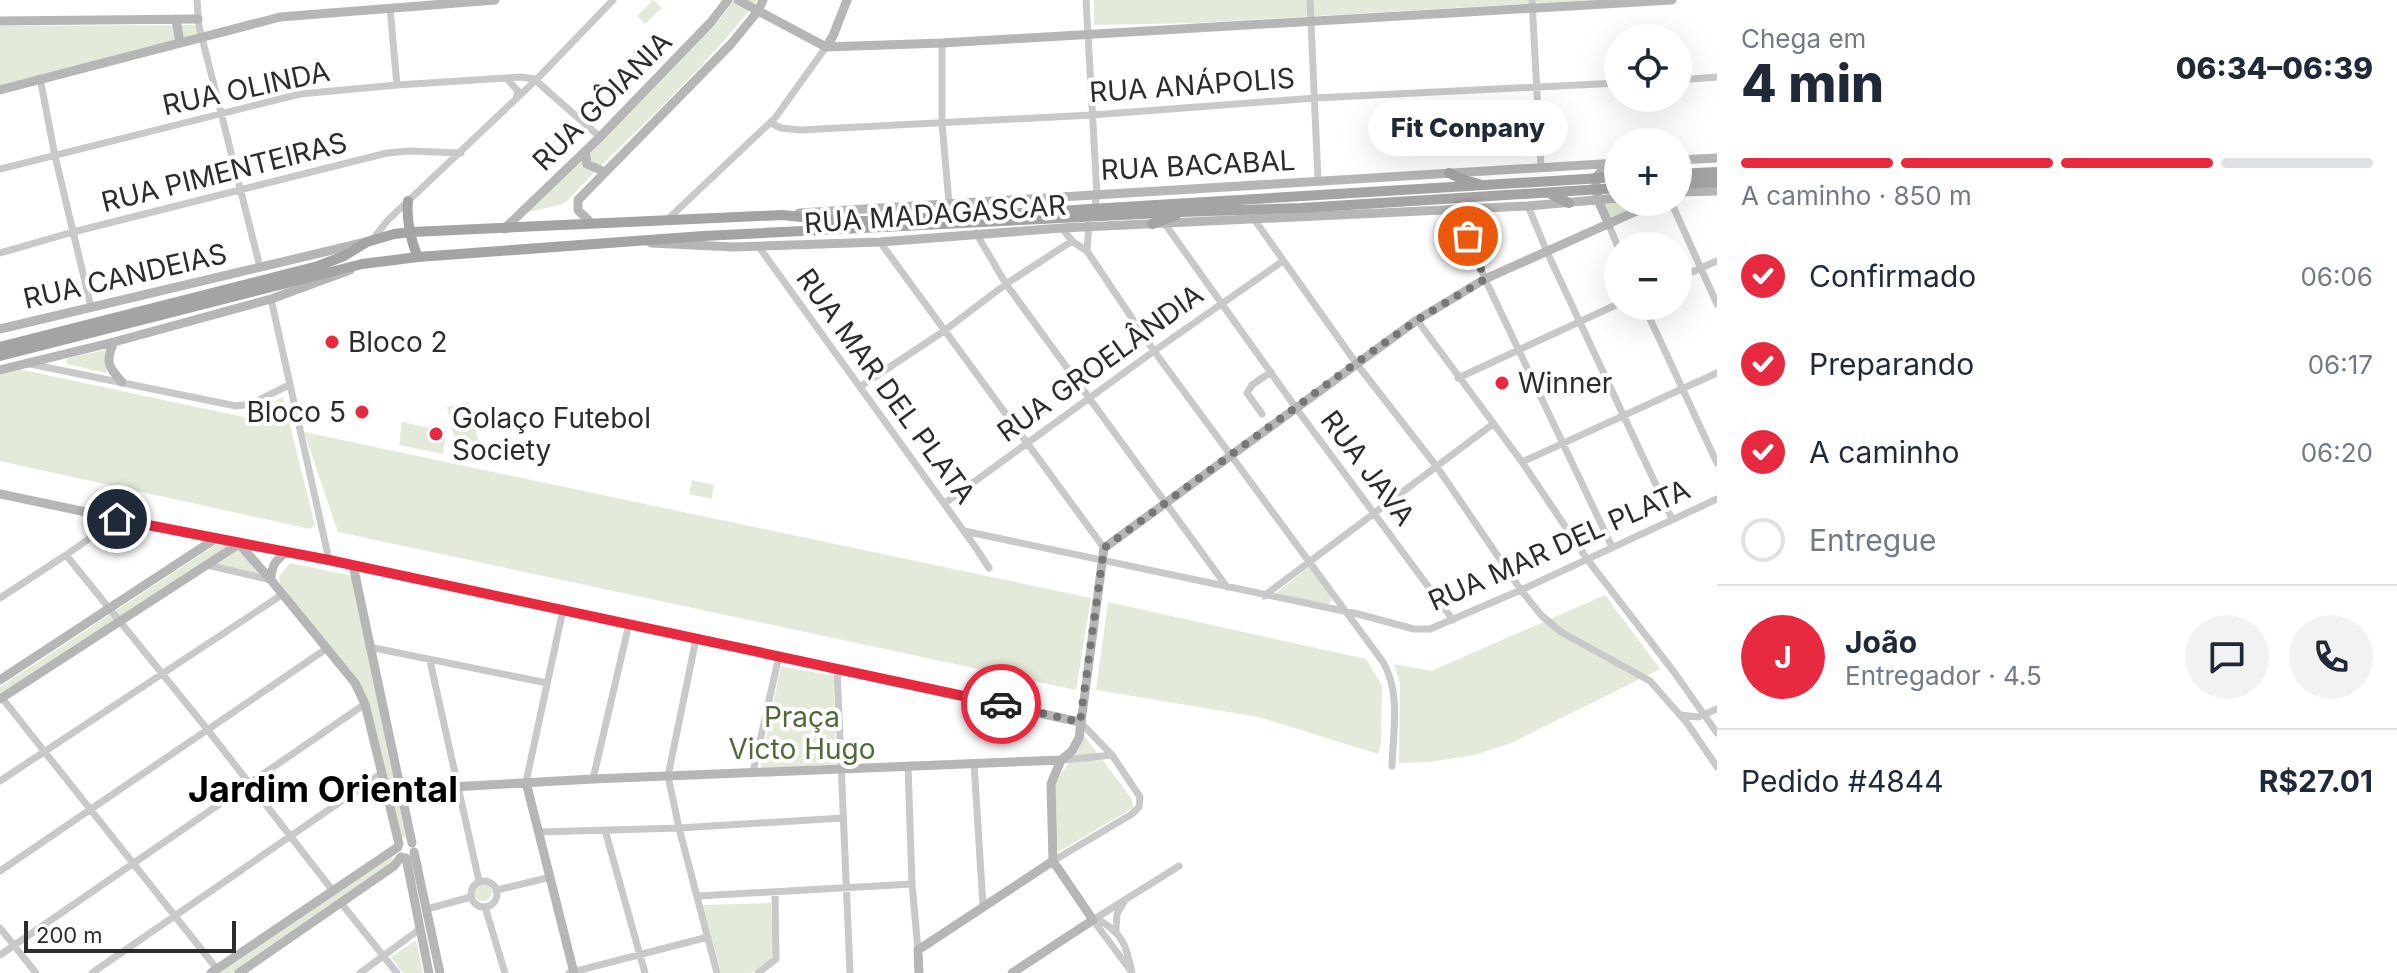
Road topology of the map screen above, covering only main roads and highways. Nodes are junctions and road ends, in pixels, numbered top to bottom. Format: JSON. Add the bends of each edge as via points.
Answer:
{"nodes":[{"id":1,"x":1717,"y":172,"type":"edge"},
{"id":2,"x":1449,"y":173,"type":"road end"},
{"id":3,"x":1692,"y":173,"type":"edge"},
{"id":4,"x":1717,"y":182,"type":"edge"},
{"id":5,"x":1692,"y":183,"type":"edge"},
{"id":6,"x":1496,"y":185,"type":"junction"},
{"id":7,"x":1604,"y":185,"type":"edge"},
{"id":8,"x":1596,"y":189,"type":"junction"},
{"id":9,"x":1604,"y":189,"type":"edge"},
{"id":10,"x":1549,"y":192,"type":"junction"},
{"id":11,"x":408,"y":201,"type":"road end"},
{"id":12,"x":1569,"y":203,"type":"road end"},
{"id":13,"x":1457,"y":204,"type":"junction"},
{"id":14,"x":1431,"y":210,"type":"road end"},
{"id":15,"x":1180,"y":212,"type":"junction"},
{"id":16,"x":1090,"y":216,"type":"junction"},
{"id":17,"x":703,"y":217,"type":"junction"},
{"id":18,"x":971,"y":219,"type":"junction"},
{"id":19,"x":1152,"y":224,"type":"road end"},
{"id":20,"x":412,"y":232,"type":"junction"},
{"id":21,"x":703,"y":236,"type":"junction"},
{"id":22,"x":418,"y":257,"type":"junction"},
{"id":23,"x":0,"y":347,"type":"edge"},
{"id":24,"x":0,"y":356,"type":"edge"}],
"edges":[{"from":1,"to":3,"type":"main road"},
{"from":2,"to":6,"type":"main road"},
{"from":4,"to":5,"type":"main road"},
{"from":6,"to":8,"type":"main road"},
{"from":6,"to":16,"type":"main road"},
{"from":7,"to":8,"type":"main road"},
{"from":8,"to":9,"type":"main road"},
{"from":8,"to":10,"type":"main road"},
{"from":10,"to":12,"type":"main road"},
{"from":10,"to":13,"type":"main road"},
{"from":11,"to":20,"type":"main road"},
{"from":13,"to":14,"type":"main road"},
{"from":13,"to":15,"type":"main road"},
{"from":15,"to":16,"type":"main road"},
{"from":15,"to":19,"type":"main road"},
{"from":16,"to":18,"type":"main road"},
{"from":17,"to":18,"type":"main road"},
{"from":17,"to":20,"type":"main road"},
{"from":17,"to":21,"type":"main road"},
{"from":18,"to":21,"type":"main road"},
{"from":20,"to":22,"type":"main road"},
{"from":20,"to":23,"type":"main road","via":[[369,241],[318,266]]},
{"from":21,"to":22,"type":"main road"},
{"from":22,"to":24,"type":"main road","via":[[362,264]]}]}
